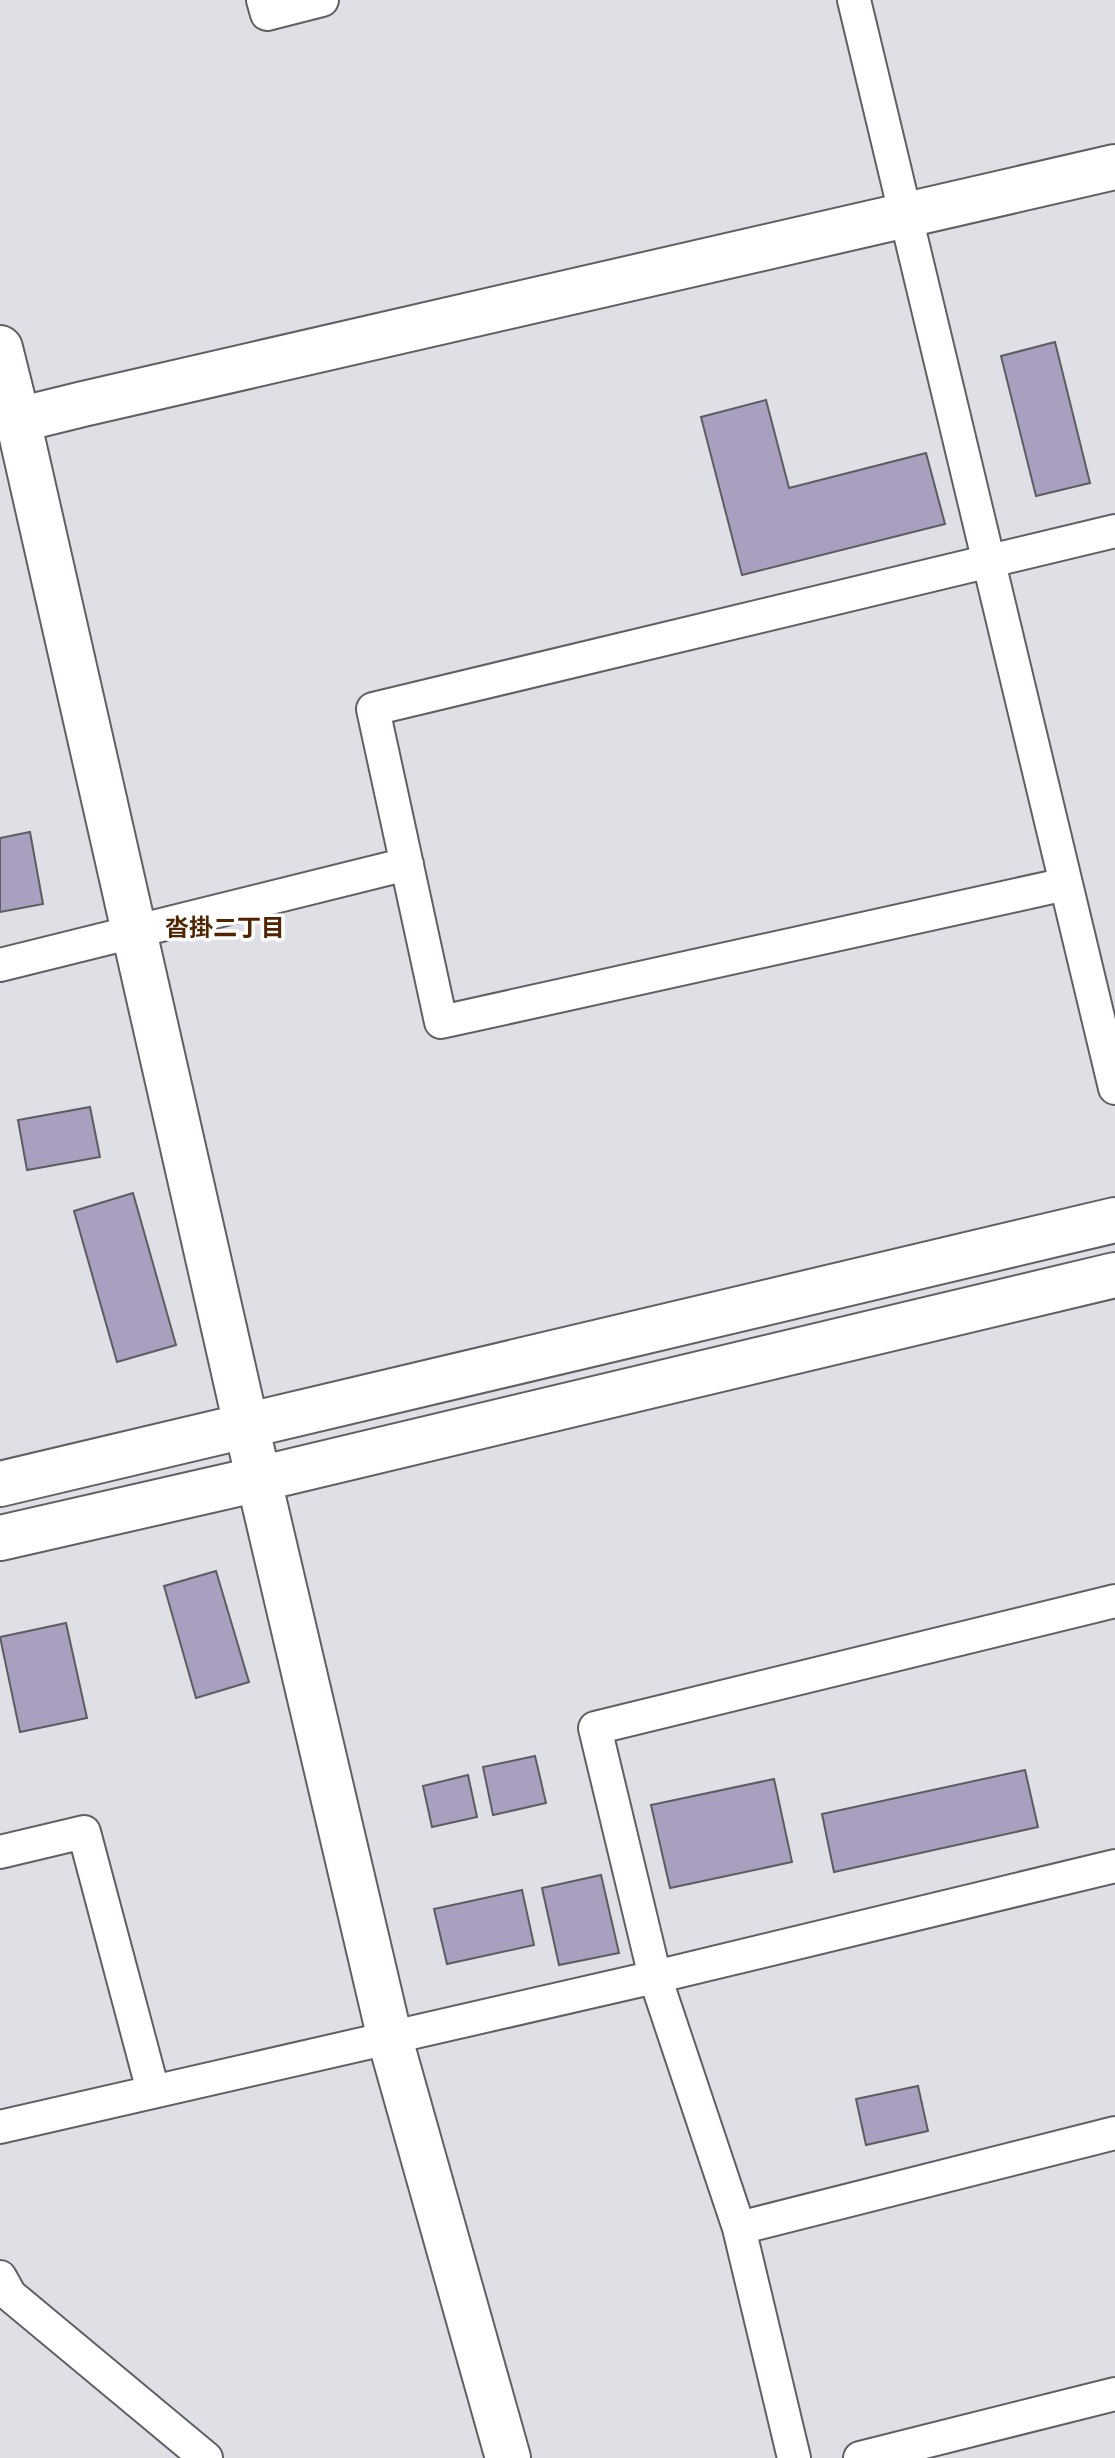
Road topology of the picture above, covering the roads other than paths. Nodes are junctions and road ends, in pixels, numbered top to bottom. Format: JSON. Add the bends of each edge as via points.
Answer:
{"nodes":[{"id":1,"x":263,"y":0,"type":"edge"},
{"id":2,"x":322,"y":0,"type":"edge"},
{"id":3,"x":854,"y":0,"type":"edge"},
{"id":4,"x":1115,"y":167,"type":"edge"},
{"id":5,"x":907,"y":216,"type":"junction"},
{"id":6,"x":0,"y":348,"type":"edge"},
{"id":7,"x":18,"y":420,"type":"junction"},
{"id":8,"x":1115,"y":531,"type":"edge"},
{"id":9,"x":989,"y":561,"type":"junction"},
{"id":10,"x":407,"y":864,"type":"junction"},
{"id":11,"x":1066,"y":884,"type":"junction"},
{"id":12,"x":134,"y":933,"type":"junction"},
{"id":13,"x":0,"y":965,"type":"edge"},
{"id":14,"x":1115,"y":1088,"type":"edge"},
{"id":15,"x":1115,"y":1220,"type":"edge"},
{"id":16,"x":1115,"y":1275,"type":"edge"},
{"id":17,"x":246,"y":1425,"type":"junction"},
{"id":18,"x":259,"y":1479,"type":"junction"},
{"id":19,"x":0,"y":1484,"type":"edge"},
{"id":20,"x":0,"y":1538,"type":"edge"},
{"id":21,"x":1115,"y":1601,"type":"edge"},
{"id":22,"x":0,"y":1852,"type":"edge"},
{"id":23,"x":1115,"y":1866,"type":"edge"},
{"id":24,"x":655,"y":1977,"type":"junction"},
{"id":25,"x":390,"y":2039,"type":"junction"},
{"id":26,"x":153,"y":2091,"type":"junction"},
{"id":27,"x":0,"y":2127,"type":"edge"},
{"id":28,"x":1115,"y":2133,"type":"edge"},
{"id":29,"x":739,"y":2228,"type":"junction"},
{"id":30,"x":0,"y":2277,"type":"edge"},
{"id":31,"x":1115,"y":2394,"type":"edge"},
{"id":32,"x":206,"y":2458,"type":"edge"},
{"id":33,"x":508,"y":2458,"type":"edge"},
{"id":34,"x":794,"y":2458,"type":"edge"},
{"id":35,"x":860,"y":2458,"type":"edge"}],
"edges":[{"from":1,"to":2,"type":"street","via":[[267,14]]},
{"from":3,"to":5,"type":"street"},
{"from":4,"to":5,"type":"street"},
{"from":5,"to":7,"type":"street"},
{"from":5,"to":9,"type":"street"},
{"from":6,"to":7,"type":"street"},
{"from":7,"to":12,"type":"street"},
{"from":8,"to":9,"type":"street"},
{"from":9,"to":10,"type":"street","via":[[373,709]]},
{"from":9,"to":11,"type":"street"},
{"from":10,"to":11,"type":"street","via":[[441,1022]]},
{"from":10,"to":12,"type":"street"},
{"from":11,"to":14,"type":"street"},
{"from":12,"to":13,"type":"street"},
{"from":12,"to":17,"type":"street"},
{"from":15,"to":17,"type":"street"},
{"from":16,"to":18,"type":"street"},
{"from":17,"to":18,"type":"street"},
{"from":17,"to":19,"type":"street"},
{"from":18,"to":20,"type":"street"},
{"from":18,"to":25,"type":"street"},
{"from":21,"to":24,"type":"street","via":[[595,1728]]},
{"from":22,"to":26,"type":"street","via":[[84,1832]]},
{"from":23,"to":24,"type":"street"},
{"from":24,"to":25,"type":"street"},
{"from":24,"to":29,"type":"street"},
{"from":25,"to":26,"type":"street"},
{"from":25,"to":33,"type":"street"},
{"from":26,"to":27,"type":"street"},
{"from":28,"to":29,"type":"street"},
{"from":29,"to":34,"type":"street"},
{"from":30,"to":32,"type":"street","via":[[10,2295]]},
{"from":31,"to":35,"type":"street"}]}
